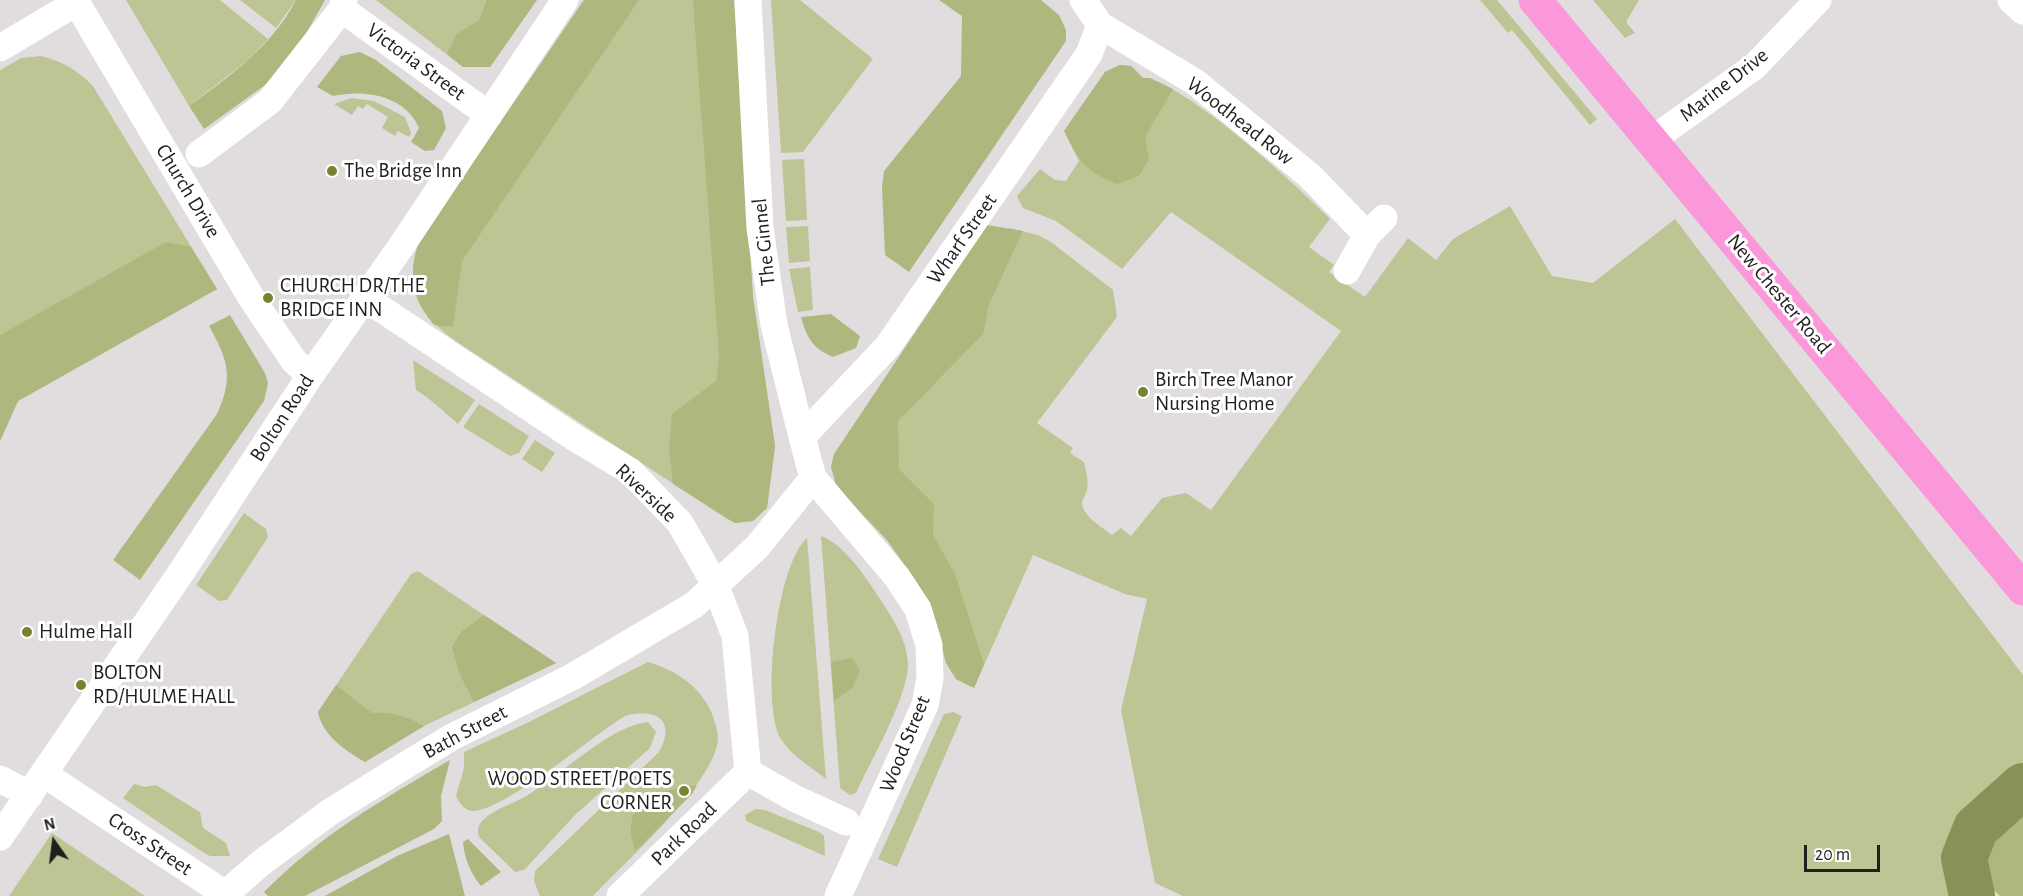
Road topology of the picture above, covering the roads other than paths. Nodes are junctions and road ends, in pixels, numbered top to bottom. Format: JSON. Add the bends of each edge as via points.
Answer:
{"nodes":[{"id":1,"x":565,"y":0,"type":"edge"},
{"id":2,"x":748,"y":0,"type":"edge"},
{"id":3,"x":1083,"y":0,"type":"edge"},
{"id":4,"x":1534,"y":0,"type":"edge"},
{"id":5,"x":1818,"y":0,"type":"edge"},
{"id":6,"x":2011,"y":0,"type":"edge"},
{"id":7,"x":76,"y":1,"type":"edge"},
{"id":8,"x":343,"y":4,"type":"edge"},
{"id":9,"x":2023,"y":11,"type":"edge"},
{"id":10,"x":1100,"y":25,"type":"junction"},
{"id":11,"x":0,"y":48,"type":"edge"},
{"id":12,"x":489,"y":116,"type":"junction"},
{"id":13,"x":1652,"y":140,"type":"junction"},
{"id":14,"x":199,"y":153,"type":"dead end"},
{"id":15,"x":1347,"y":271,"type":"dead end"},
{"id":16,"x":365,"y":298,"type":"junction"},
{"id":17,"x":310,"y":376,"type":"junction"},
{"id":18,"x":802,"y":437,"type":"junction"},
{"id":19,"x":813,"y":478,"type":"junction"},
{"id":20,"x":715,"y":584,"type":"junction"},
{"id":21,"x":2023,"y":589,"type":"edge"},
{"id":22,"x":748,"y":772,"type":"junction"},
{"id":23,"x":0,"y":779,"type":"edge"},
{"id":24,"x":37,"y":785,"type":"junction"},
{"id":25,"x":846,"y":822,"type":"dead end"},
{"id":26,"x":0,"y":837,"type":"edge"},
{"id":27,"x":224,"y":895,"type":"edge"},
{"id":28,"x":620,"y":896,"type":"edge"},
{"id":29,"x":838,"y":896,"type":"edge"}],
"edges":[{"from":1,"to":12,"type":"street","name":"Bolton Road"},
{"from":2,"to":18,"type":"street","name":"The Ginnel","via":[[760,228],[774,325]]},
{"from":3,"to":10,"type":"street"},
{"from":4,"to":13,"type":"highway","name":"New Chester Road"},
{"from":5,"to":13,"type":"street","name":"Marine Drive","via":[[1755,66]]},
{"from":6,"to":9,"type":"street"},
{"from":7,"to":11,"type":"street"},
{"from":7,"to":17,"type":"street","name":"Church Drive","via":[[252,299],[294,361]]},
{"from":8,"to":12,"type":"street","name":"Victoria Street"},
{"from":8,"to":14,"type":"street","via":[[270,101]]},
{"from":10,"to":15,"type":"street","name":"Woodhead Row","via":[[1195,82],[1375,226]]},
{"from":10,"to":18,"type":"street","name":"Wharf Street","via":[[1089,54],[888,346]]},
{"from":12,"to":16,"type":"street","name":"Bolton Road"},
{"from":13,"to":21,"type":"highway","name":"New Chester Road"},
{"from":16,"to":17,"type":"street","name":"Bolton Road"},
{"from":16,"to":20,"type":"street","name":"Riverside","via":[[630,471],[680,523]]},
{"from":17,"to":24,"type":"street","name":"Bolton Road"},
{"from":18,"to":19,"type":"street","name":"The Ginnel"},
{"from":19,"to":20,"type":"street","via":[[757,547]]},
{"from":19,"to":29,"type":"street","name":"Wood Street","via":[[897,577],[918,609],[929,645],[930,678],[925,705]]},
{"from":20,"to":22,"type":"street","name":"Riverside","via":[[735,636]]},
{"from":20,"to":27,"type":"street","name":"Bath Street","via":[[694,605],[572,677],[452,737],[330,812]]},
{"from":22,"to":25,"type":"street"},
{"from":22,"to":28,"type":"street","name":"Park Road"},
{"from":23,"to":24,"type":"street","name":"Cross Street"},
{"from":24,"to":26,"type":"street","name":"Bolton Road"},
{"from":24,"to":27,"type":"street","name":"Cross Street"}]}
